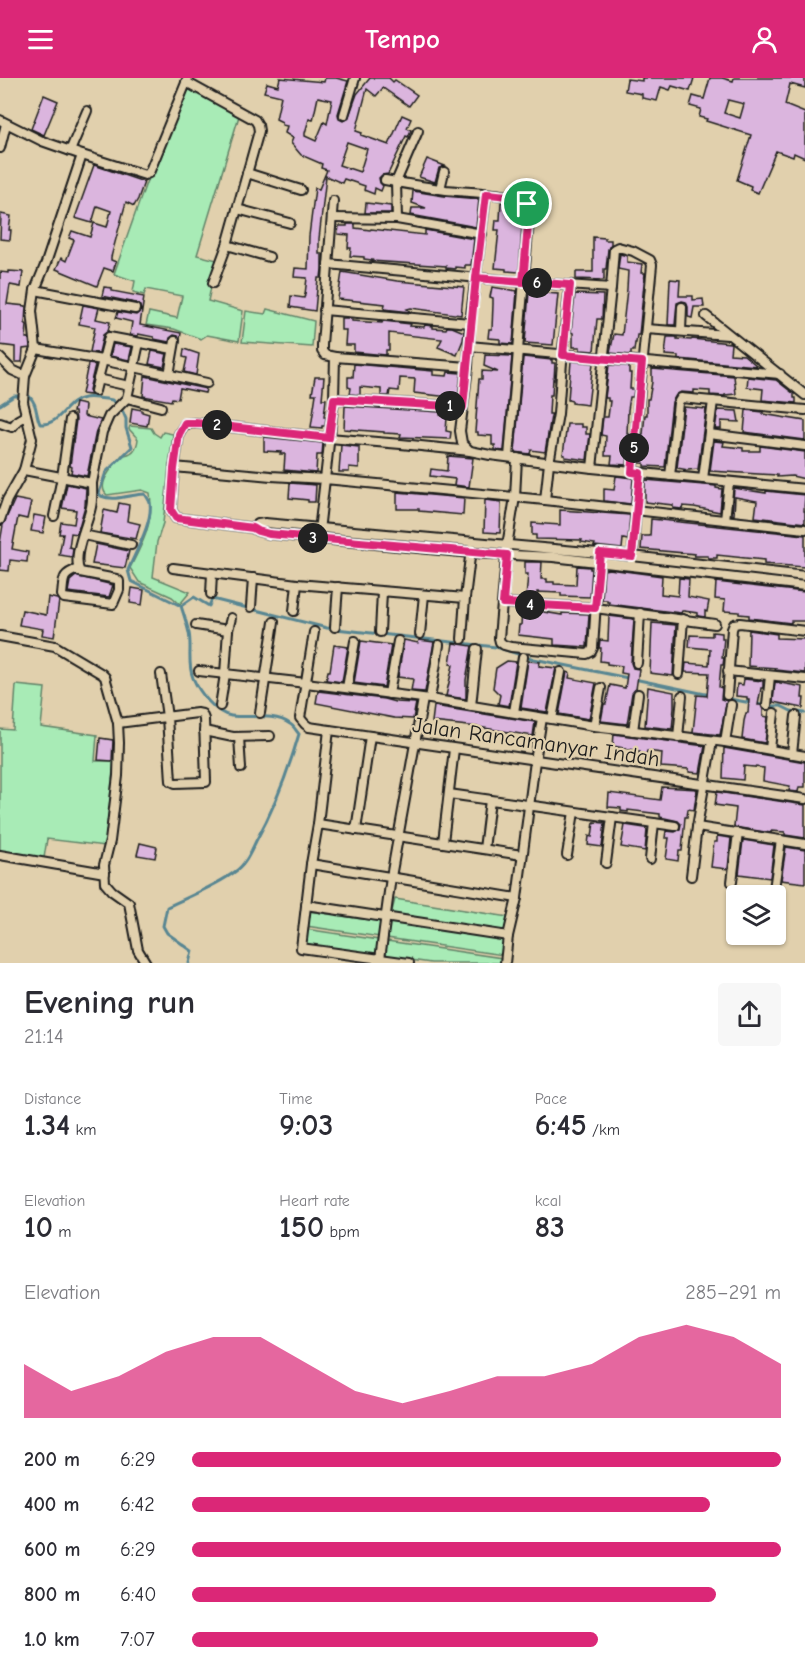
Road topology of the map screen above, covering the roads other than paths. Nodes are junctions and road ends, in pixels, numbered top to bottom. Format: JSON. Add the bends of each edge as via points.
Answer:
{"nodes":[{"id":1,"x":355,"y":78,"type":"edge"},
{"id":2,"x":187,"y":80,"type":"edge"},
{"id":3,"x":87,"y":111,"type":"dead end"},
{"id":4,"x":344,"y":115,"type":"dead end"},
{"id":5,"x":3,"y":122,"type":"edge"},
{"id":6,"x":418,"y":132,"type":"dead end"},
{"id":7,"x":0,"y":148,"type":"edge"},
{"id":8,"x":70,"y":151,"type":"junction"},
{"id":9,"x":82,"y":155,"type":"junction"},
{"id":10,"x":444,"y":172,"type":"dead end"},
{"id":11,"x":248,"y":173,"type":"junction"},
{"id":12,"x":386,"y":180,"type":"dead end"},
{"id":13,"x":396,"y":182,"type":"junction"},
{"id":14,"x":440,"y":189,"type":"junction"},
{"id":15,"x":301,"y":190,"type":"dead end"},
{"id":16,"x":486,"y":194,"type":"junction"},
{"id":17,"x":333,"y":201,"type":"dead end"},
{"id":18,"x":237,"y":209,"type":"junction"},
{"id":19,"x":333,"y":218,"type":"junction"},
{"id":20,"x":397,"y":219,"type":"junction"},
{"id":21,"x":290,"y":223,"type":"dead end"},
{"id":22,"x":482,"y":234,"type":"junction"},
{"id":23,"x":227,"y":245,"type":"junction"},
{"id":24,"x":269,"y":257,"type":"dead end"},
{"id":25,"x":328,"y":264,"type":"junction"},
{"id":26,"x":476,"y":278,"type":"junction"},
{"id":27,"x":523,"y":282,"type":"junction"},
{"id":28,"x":213,"y":283,"type":"dead end"},
{"id":29,"x":570,"y":285,"type":"junction"},
{"id":30,"x":611,"y":288,"type":"junction"},
{"id":31,"x":34,"y":290,"type":"junction"},
{"id":32,"x":682,"y":307,"type":"dead end"},
{"id":33,"x":135,"y":309,"type":"dead end"},
{"id":34,"x":324,"y":310,"type":"junction"},
{"id":35,"x":706,"y":316,"type":"dead end"},
{"id":36,"x":470,"y":323,"type":"junction"},
{"id":37,"x":646,"y":329,"type":"junction"},
{"id":38,"x":681,"y":331,"type":"junction"},
{"id":39,"x":729,"y":335,"type":"junction"},
{"id":40,"x":139,"y":343,"type":"junction"},
{"id":41,"x":469,"y":345,"type":"junction"},
{"id":42,"x":36,"y":349,"type":"junction"},
{"id":43,"x":518,"y":349,"type":"junction"},
{"id":44,"x":563,"y":355,"type":"junction"},
{"id":45,"x":336,"y":357,"type":"junction"},
{"id":46,"x":0,"y":358,"type":"edge"},
{"id":47,"x":603,"y":358,"type":"junction"},
{"id":48,"x":102,"y":360,"type":"junction"},
{"id":49,"x":642,"y":362,"type":"junction"},
{"id":50,"x":134,"y":367,"type":"junction"},
{"id":51,"x":468,"y":367,"type":"junction"},
{"id":52,"x":780,"y":374,"type":"junction"},
{"id":53,"x":169,"y":375,"type":"junction"},
{"id":54,"x":25,"y":376,"type":"junction"},
{"id":55,"x":98,"y":379,"type":"junction"},
{"id":56,"x":207,"y":383,"type":"dead end"},
{"id":57,"x":129,"y":386,"type":"junction"},
{"id":58,"x":95,"y":391,"type":"dead end"},
{"id":59,"x":805,"y":395,"type":"edge"},
{"id":60,"x":334,"y":399,"type":"junction"},
{"id":61,"x":125,"y":401,"type":"junction"},
{"id":62,"x":713,"y":401,"type":"junction"},
{"id":63,"x":161,"y":407,"type":"dead end"},
{"id":64,"x":463,"y":407,"type":"junction"},
{"id":65,"x":805,"y":410,"type":"edge"},
{"id":66,"x":25,"y":416,"type":"junction"},
{"id":67,"x":70,"y":419,"type":"dead end"},
{"id":68,"x":0,"y":423,"type":"edge"},
{"id":69,"x":709,"y":434,"type":"junction"},
{"id":70,"x":329,"y":438,"type":"junction"},
{"id":71,"x":805,"y":446,"type":"edge"},
{"id":72,"x":470,"y":451,"type":"junction"},
{"id":73,"x":513,"y":458,"type":"junction"},
{"id":74,"x":549,"y":463,"type":"junction"},
{"id":75,"x":174,"y":467,"type":"junction"},
{"id":76,"x":592,"y":468,"type":"junction"},
{"id":77,"x":24,"y":470,"type":"junction"},
{"id":78,"x":636,"y":473,"type":"junction"},
{"id":79,"x":670,"y":476,"type":"junction"},
{"id":80,"x":62,"y":477,"type":"junction"},
{"id":81,"x":325,"y":479,"type":"junction"},
{"id":82,"x":703,"y":479,"type":"junction"},
{"id":83,"x":729,"y":482,"type":"junction"},
{"id":84,"x":92,"y":483,"type":"junction"},
{"id":85,"x":805,"y":489,"type":"edge"},
{"id":86,"x":515,"y":497,"type":"junction"},
{"id":87,"x":546,"y":500,"type":"junction"},
{"id":88,"x":636,"y":510,"type":"junction"},
{"id":89,"x":54,"y":516,"type":"dead end"},
{"id":90,"x":0,"y":520,"type":"edge"},
{"id":91,"x":725,"y":520,"type":"junction"},
{"id":92,"x":253,"y":528,"type":"junction"},
{"id":93,"x":320,"y":528,"type":"junction"},
{"id":94,"x":805,"y":529,"type":"edge"},
{"id":95,"x":83,"y":535,"type":"junction"},
{"id":96,"x":319,"y":539,"type":"junction"},
{"id":97,"x":472,"y":542,"type":"junction"},
{"id":98,"x":131,"y":544,"type":"dead end"},
{"id":99,"x":507,"y":546,"type":"junction"},
{"id":100,"x":471,"y":553,"type":"junction"},
{"id":101,"x":507,"y":555,"type":"junction"},
{"id":102,"x":632,"y":556,"type":"junction"},
{"id":103,"x":599,"y":558,"type":"junction"},
{"id":104,"x":633,"y":566,"type":"junction"},
{"id":105,"x":173,"y":568,"type":"dead end"},
{"id":106,"x":78,"y":569,"type":"junction"},
{"id":107,"x":212,"y":573,"type":"junction"},
{"id":108,"x":805,"y":576,"type":"edge"},
{"id":109,"x":253,"y":578,"type":"junction"},
{"id":110,"x":297,"y":584,"type":"junction"},
{"id":111,"x":805,"y":586,"type":"edge"},
{"id":112,"x":338,"y":587,"type":"junction"},
{"id":113,"x":382,"y":592,"type":"junction"},
{"id":114,"x":211,"y":594,"type":"dead end"},
{"id":115,"x":424,"y":595,"type":"junction"},
{"id":116,"x":465,"y":598,"type":"junction"},
{"id":117,"x":503,"y":603,"type":"junction"},
{"id":118,"x":251,"y":607,"type":"dead end"},
{"id":119,"x":595,"y":608,"type":"junction"},
{"id":120,"x":294,"y":611,"type":"dead end"},
{"id":121,"x":640,"y":613,"type":"junction"},
{"id":122,"x":231,"y":618,"type":"dead end"},
{"id":123,"x":683,"y":619,"type":"junction"},
{"id":124,"x":274,"y":622,"type":"dead end"},
{"id":125,"x":715,"y":624,"type":"dead end"},
{"id":126,"x":196,"y":625,"type":"dead end"},
{"id":127,"x":335,"y":627,"type":"dead end"},
{"id":128,"x":228,"y":630,"type":"junction"},
{"id":129,"x":805,"y":631,"type":"edge"},
{"id":130,"x":314,"y":632,"type":"dead end"},
{"id":131,"x":380,"y":633,"type":"dead end"},
{"id":132,"x":420,"y":634,"type":"dead end"},
{"id":133,"x":0,"y":636,"type":"edge"},
{"id":134,"x":462,"y":639,"type":"dead end"},
{"id":135,"x":398,"y":640,"type":"dead end"},
{"id":136,"x":355,"y":641,"type":"dead end"},
{"id":137,"x":439,"y":645,"type":"dead end"},
{"id":138,"x":477,"y":649,"type":"dead end"},
{"id":139,"x":523,"y":657,"type":"dead end"},
{"id":140,"x":637,"y":663,"type":"dead end"},
{"id":141,"x":199,"y":671,"type":"dead end"},
{"id":142,"x":728,"y":671,"type":"junction"},
{"id":143,"x":561,"y":672,"type":"dead end"},
{"id":144,"x":161,"y":674,"type":"dead end"},
{"id":145,"x":225,"y":674,"type":"junction"},
{"id":146,"x":679,"y":674,"type":"dead end"},
{"id":147,"x":770,"y":676,"type":"junction"},
{"id":148,"x":264,"y":678,"type":"junction"},
{"id":149,"x":805,"y":679,"type":"edge"},
{"id":150,"x":306,"y":683,"type":"junction"},
{"id":151,"x":347,"y":688,"type":"junction"},
{"id":152,"x":601,"y":688,"type":"dead end"},
{"id":153,"x":390,"y":694,"type":"junction"},
{"id":154,"x":638,"y":694,"type":"dead end"},
{"id":155,"x":727,"y":695,"type":"dead end"},
{"id":156,"x":682,"y":696,"type":"dead end"},
{"id":157,"x":427,"y":699,"type":"junction"},
{"id":158,"x":731,"y":705,"type":"dead end"},
{"id":159,"x":767,"y":705,"type":"dead end"},
{"id":160,"x":220,"y":706,"type":"dead end"},
{"id":161,"x":471,"y":706,"type":"junction"},
{"id":162,"x":513,"y":712,"type":"junction"},
{"id":163,"x":260,"y":713,"type":"dead end"},
{"id":164,"x":774,"y":713,"type":"dead end"},
{"id":165,"x":796,"y":716,"type":"dead end"},
{"id":166,"x":167,"y":717,"type":"junction"},
{"id":167,"x":542,"y":718,"type":"junction"},
{"id":168,"x":552,"y":719,"type":"junction"},
{"id":169,"x":118,"y":723,"type":"junction"},
{"id":170,"x":594,"y":726,"type":"junction"},
{"id":171,"x":204,"y":730,"type":"junction"},
{"id":172,"x":329,"y":730,"type":"junction"},
{"id":173,"x":633,"y":731,"type":"junction"},
{"id":174,"x":270,"y":736,"type":"dead end"},
{"id":175,"x":370,"y":736,"type":"junction"},
{"id":176,"x":238,"y":737,"type":"junction"},
{"id":177,"x":678,"y":737,"type":"junction"},
{"id":178,"x":712,"y":741,"type":"junction"},
{"id":179,"x":724,"y":742,"type":"junction"},
{"id":180,"x":415,"y":743,"type":"junction"},
{"id":181,"x":454,"y":749,"type":"junction"},
{"id":182,"x":770,"y":749,"type":"junction"},
{"id":183,"x":792,"y":754,"type":"junction"},
{"id":184,"x":805,"y":756,"type":"edge"},
{"id":185,"x":535,"y":761,"type":"junction"},
{"id":186,"x":241,"y":768,"type":"dead end"},
{"id":187,"x":705,"y":784,"type":"junction"},
{"id":188,"x":449,"y":794,"type":"junction"},
{"id":189,"x":805,"y":799,"type":"edge"},
{"id":190,"x":490,"y":800,"type":"junction"},
{"id":191,"x":529,"y":805,"type":"junction"},
{"id":192,"x":574,"y":812,"type":"junction"},
{"id":193,"x":612,"y":817,"type":"junction"},
{"id":194,"x":654,"y":823,"type":"junction"},
{"id":195,"x":318,"y":824,"type":"junction"},
{"id":196,"x":675,"y":826,"type":"dead end"},
{"id":197,"x":697,"y":827,"type":"junction"},
{"id":198,"x":356,"y":830,"type":"junction"},
{"id":199,"x":738,"y":833,"type":"junction"},
{"id":200,"x":398,"y":836,"type":"junction"},
{"id":201,"x":781,"y":840,"type":"junction"},
{"id":202,"x":442,"y":842,"type":"junction"},
{"id":203,"x":805,"y":844,"type":"edge"},
{"id":204,"x":484,"y":849,"type":"junction"},
{"id":205,"x":0,"y":855,"type":"edge"},
{"id":206,"x":522,"y":855,"type":"junction"},
{"id":207,"x":567,"y":855,"type":"dead end"},
{"id":208,"x":650,"y":859,"type":"dead end"},
{"id":209,"x":606,"y":863,"type":"dead end"},
{"id":210,"x":311,"y":864,"type":"junction"},
{"id":211,"x":105,"y":873,"type":"junction"},
{"id":212,"x":691,"y":876,"type":"dead end"},
{"id":213,"x":391,"y":878,"type":"junction"},
{"id":214,"x":732,"y":882,"type":"dead end"},
{"id":215,"x":775,"y":885,"type":"edge"},
{"id":216,"x":517,"y":898,"type":"junction"},
{"id":217,"x":306,"y":904,"type":"junction"},
{"id":218,"x":386,"y":918,"type":"junction"},
{"id":219,"x":508,"y":936,"type":"junction"},
{"id":220,"x":380,"y":959,"type":"junction"},
{"id":221,"x":146,"y":963,"type":"edge"},
{"id":222,"x":409,"y":963,"type":"edge"},
{"id":223,"x":506,"y":963,"type":"edge"}],
"edges":[{"from":1,"to":4,"type":"street"},
{"from":2,"to":9,"type":"street","via":[[149,173],[140,174]]},
{"from":2,"to":11,"type":"street","via":[[255,120],[259,132]]},
{"from":3,"to":8,"type":"street"},
{"from":5,"to":7,"type":"street"},
{"from":5,"to":8,"type":"street"},
{"from":6,"to":13,"type":"street"},
{"from":8,"to":9,"type":"street"},
{"from":9,"to":31,"type":"street"},
{"from":10,"to":14,"type":"street"},
{"from":11,"to":15,"type":"street"},
{"from":11,"to":18,"type":"street"},
{"from":12,"to":13,"type":"street"},
{"from":13,"to":14,"type":"street"},
{"from":13,"to":20,"type":"street"},
{"from":14,"to":16,"type":"street"},
{"from":16,"to":22,"type":"street"},
{"from":16,"to":27,"type":"street","via":[[513,197],[527,204]]},
{"from":17,"to":19,"type":"street"},
{"from":18,"to":21,"type":"street"},
{"from":18,"to":23,"type":"street"},
{"from":19,"to":20,"type":"street"},
{"from":19,"to":25,"type":"street"},
{"from":20,"to":22,"type":"street"},
{"from":22,"to":26,"type":"street"},
{"from":23,"to":24,"type":"street"},
{"from":23,"to":28,"type":"street"},
{"from":25,"to":26,"type":"street"},
{"from":25,"to":34,"type":"street"},
{"from":26,"to":27,"type":"street"},
{"from":26,"to":36,"type":"street"},
{"from":27,"to":29,"type":"street"},
{"from":27,"to":43,"type":"street"},
{"from":29,"to":30,"type":"street"},
{"from":29,"to":44,"type":"street"},
{"from":30,"to":37,"type":"street","via":[[615,247],[650,260]]},
{"from":30,"to":47,"type":"street"},
{"from":31,"to":33,"type":"street"},
{"from":31,"to":42,"type":"street"},
{"from":32,"to":38,"type":"street"},
{"from":34,"to":36,"type":"street"},
{"from":34,"to":45,"type":"street","via":[[322,351]]},
{"from":35,"to":39,"type":"street"},
{"from":36,"to":41,"type":"street"},
{"from":37,"to":38,"type":"street"},
{"from":37,"to":49,"type":"street"},
{"from":38,"to":39,"type":"street"},
{"from":39,"to":52,"type":"street"},
{"from":40,"to":48,"type":"street","via":[[110,332]]},
{"from":40,"to":50,"type":"street"},
{"from":40,"to":53,"type":"street","via":[[174,345]]},
{"from":41,"to":43,"type":"street"},
{"from":41,"to":51,"type":"street"},
{"from":42,"to":48,"type":"street"},
{"from":42,"to":54,"type":"street"},
{"from":43,"to":44,"type":"street"},
{"from":43,"to":73,"type":"street"},
{"from":44,"to":47,"type":"street"},
{"from":44,"to":74,"type":"street"},
{"from":45,"to":51,"type":"street"},
{"from":45,"to":60,"type":"street"},
{"from":46,"to":54,"type":"street"},
{"from":47,"to":49,"type":"street"},
{"from":47,"to":76,"type":"street"},
{"from":48,"to":50,"type":"street"},
{"from":48,"to":55,"type":"street"},
{"from":49,"to":52,"type":"street"},
{"from":49,"to":78,"type":"street"},
{"from":50,"to":53,"type":"street"},
{"from":50,"to":57,"type":"street"},
{"from":51,"to":64,"type":"street"},
{"from":52,"to":59,"type":"street"},
{"from":53,"to":56,"type":"street"},
{"from":54,"to":66,"type":"street"},
{"from":55,"to":57,"type":"street"},
{"from":55,"to":58,"type":"street"},
{"from":57,"to":61,"type":"street"},
{"from":60,"to":64,"type":"street"},
{"from":60,"to":70,"type":"street"},
{"from":61,"to":63,"type":"street"},
{"from":61,"to":84,"type":"street","via":[[113,412],[102,432]]},
{"from":62,"to":65,"type":"street"},
{"from":62,"to":69,"type":"street"},
{"from":62,"to":79,"type":"street","via":[[679,399]]},
{"from":64,"to":72,"type":"street","via":[[460,437]]},
{"from":66,"to":68,"type":"street","via":[[12,427]]},
{"from":66,"to":77,"type":"street","via":[[32,439]]},
{"from":67,"to":80,"type":"street"},
{"from":69,"to":71,"type":"street"},
{"from":69,"to":82,"type":"street"},
{"from":70,"to":72,"type":"street"},
{"from":70,"to":75,"type":"street","via":[[185,423],[179,434]]},
{"from":70,"to":81,"type":"street"},
{"from":72,"to":73,"type":"street"},
{"from":73,"to":74,"type":"street"},
{"from":73,"to":86,"type":"street"},
{"from":74,"to":76,"type":"street"},
{"from":74,"to":87,"type":"street"},
{"from":75,"to":81,"type":"street"},
{"from":75,"to":92,"type":"street","via":[[171,510],[176,518]]},
{"from":76,"to":78,"type":"street"},
{"from":77,"to":80,"type":"street"},
{"from":77,"to":90,"type":"street"},
{"from":78,"to":79,"type":"street"},
{"from":78,"to":88,"type":"street"},
{"from":79,"to":82,"type":"street"},
{"from":80,"to":84,"type":"street"},
{"from":80,"to":89,"type":"street"},
{"from":81,"to":86,"type":"street"},
{"from":81,"to":93,"type":"street"},
{"from":82,"to":83,"type":"street"},
{"from":83,"to":85,"type":"street"},
{"from":83,"to":91,"type":"street"},
{"from":84,"to":95,"type":"street","via":[[91,507]]},
{"from":86,"to":87,"type":"street"},
{"from":86,"to":99,"type":"street"},
{"from":87,"to":88,"type":"street"},
{"from":88,"to":91,"type":"street"},
{"from":88,"to":102,"type":"street"},
{"from":91,"to":94,"type":"street"},
{"from":92,"to":93,"type":"street","via":[[265,523]]},
{"from":92,"to":96,"type":"street","via":[[269,534]]},
{"from":93,"to":96,"type":"street"},
{"from":93,"to":97,"type":"street"},
{"from":95,"to":98,"type":"street"},
{"from":95,"to":106,"type":"street"},
{"from":96,"to":100,"type":"street"},
{"from":97,"to":99,"type":"street"},
{"from":97,"to":100,"type":"street"},
{"from":99,"to":101,"type":"street"},
{"from":99,"to":103,"type":"street"},
{"from":100,"to":101,"type":"street"},
{"from":100,"to":116,"type":"street"},
{"from":101,"to":103,"type":"street"},
{"from":101,"to":117,"type":"street"},
{"from":102,"to":103,"type":"street"},
{"from":102,"to":104,"type":"street"},
{"from":102,"to":108,"type":"street"},
{"from":103,"to":104,"type":"street"},
{"from":103,"to":119,"type":"street"},
{"from":104,"to":111,"type":"street"},
{"from":105,"to":107,"type":"street"},
{"from":106,"to":106,"type":"street","via":[[64,576],[64,598],[113,604],[119,581]]},
{"from":107,"to":109,"type":"street"},
{"from":107,"to":114,"type":"street"},
{"from":109,"to":110,"type":"street"},
{"from":109,"to":118,"type":"street"},
{"from":110,"to":112,"type":"street"},
{"from":110,"to":120,"type":"street"},
{"from":112,"to":113,"type":"street"},
{"from":112,"to":127,"type":"street"},
{"from":113,"to":115,"type":"street"},
{"from":113,"to":131,"type":"street"},
{"from":115,"to":116,"type":"street"},
{"from":115,"to":132,"type":"street"},
{"from":116,"to":134,"type":"street"},
{"from":117,"to":119,"type":"street"},
{"from":117,"to":119,"type":"street","via":[[499,638],[504,645],[587,654],[593,648]]},
{"from":119,"to":121,"type":"street"},
{"from":121,"to":123,"type":"street"},
{"from":121,"to":140,"type":"street"},
{"from":122,"to":128,"type":"street"},
{"from":123,"to":125,"type":"street"},
{"from":123,"to":146,"type":"street"},
{"from":124,"to":148,"type":"street"},
{"from":126,"to":128,"type":"street"},
{"from":128,"to":145,"type":"street"},
{"from":129,"to":142,"type":"street","via":[[734,624]]},
{"from":130,"to":150,"type":"street"},
{"from":133,"to":169,"type":"street","via":[[55,646],[102,674]]},
{"from":135,"to":153,"type":"street"},
{"from":136,"to":151,"type":"street"},
{"from":137,"to":157,"type":"street"},
{"from":138,"to":161,"type":"street"},
{"from":139,"to":162,"type":"street"},
{"from":141,"to":145,"type":"street"},
{"from":142,"to":147,"type":"street"},
{"from":142,"to":155,"type":"street"},
{"from":143,"to":168,"type":"street"},
{"from":144,"to":166,"type":"street"},
{"from":145,"to":148,"type":"street"},
{"from":145,"to":160,"type":"street"},
{"from":147,"to":149,"type":"street"},
{"from":147,"to":159,"type":"street"},
{"from":148,"to":150,"type":"street"},
{"from":148,"to":163,"type":"street"},
{"from":150,"to":151,"type":"street"},
{"from":150,"to":172,"type":"street","name":"Jalan Rancamanyar Indah","via":[[300,718],[309,727]]},
{"from":151,"to":153,"type":"street"},
{"from":152,"to":170,"type":"street"},
{"from":153,"to":157,"type":"street"},
{"from":154,"to":173,"type":"street"},
{"from":156,"to":177,"type":"street"},
{"from":157,"to":161,"type":"street"},
{"from":157,"to":180,"type":"street"},
{"from":158,"to":179,"type":"street"},
{"from":161,"to":162,"type":"street"},
{"from":162,"to":167,"type":"street"},
{"from":164,"to":182,"type":"street"},
{"from":165,"to":183,"type":"street"},
{"from":166,"to":169,"type":"street"},
{"from":166,"to":171,"type":"street","via":[[202,714]]},
{"from":166,"to":171,"type":"street","via":[[172,782],[206,782]]},
{"from":167,"to":168,"type":"street"},
{"from":167,"to":185,"type":"street"},
{"from":168,"to":170,"type":"street"},
{"from":169,"to":211,"type":"street","via":[[118,776]]},
{"from":170,"to":173,"type":"street"},
{"from":171,"to":176,"type":"street"},
{"from":172,"to":175,"type":"street","name":"Jalan Rancamanyar Indah"},
{"from":172,"to":195,"type":"street"},
{"from":173,"to":177,"type":"street"},
{"from":174,"to":176,"type":"street"},
{"from":175,"to":180,"type":"street","name":"Jalan Rancamanyar Indah"},
{"from":175,"to":198,"type":"street"},
{"from":176,"to":186,"type":"street"},
{"from":177,"to":178,"type":"street"},
{"from":178,"to":179,"type":"street"},
{"from":178,"to":187,"type":"street"},
{"from":179,"to":182,"type":"street"},
{"from":180,"to":181,"type":"street","name":"Jalan Rancamanyar Indah"},
{"from":180,"to":200,"type":"street"},
{"from":181,"to":185,"type":"street","name":"Jalan Rancamanyar Indah"},
{"from":181,"to":188,"type":"street"},
{"from":182,"to":183,"type":"street"},
{"from":183,"to":184,"type":"street"},
{"from":185,"to":187,"type":"street","name":"Jalan Rancamanyar Indah"},
{"from":185,"to":191,"type":"street"},
{"from":187,"to":189,"type":"street","name":"Jalan Rancamanyar Indah"},
{"from":187,"to":197,"type":"street"},
{"from":188,"to":190,"type":"street"},
{"from":188,"to":202,"type":"street"},
{"from":190,"to":191,"type":"street"},
{"from":190,"to":204,"type":"street"},
{"from":191,"to":192,"type":"street"},
{"from":191,"to":206,"type":"street"},
{"from":192,"to":193,"type":"street"},
{"from":192,"to":207,"type":"street"},
{"from":193,"to":194,"type":"street"},
{"from":193,"to":209,"type":"street"},
{"from":194,"to":196,"type":"street"},
{"from":194,"to":208,"type":"street"},
{"from":195,"to":198,"type":"street"},
{"from":195,"to":210,"type":"street"},
{"from":197,"to":199,"type":"street"},
{"from":197,"to":212,"type":"street"},
{"from":198,"to":200,"type":"street"},
{"from":199,"to":201,"type":"street"},
{"from":199,"to":214,"type":"street"},
{"from":200,"to":202,"type":"street"},
{"from":200,"to":213,"type":"street"},
{"from":201,"to":203,"type":"street"},
{"from":201,"to":215,"type":"street"},
{"from":202,"to":204,"type":"street"},
{"from":204,"to":206,"type":"street"},
{"from":205,"to":211,"type":"street"},
{"from":206,"to":216,"type":"street"},
{"from":210,"to":213,"type":"street"},
{"from":210,"to":217,"type":"street"},
{"from":211,"to":221,"type":"street","via":[[105,883],[129,903],[138,950]]},
{"from":213,"to":216,"type":"street"},
{"from":213,"to":218,"type":"street"},
{"from":216,"to":219,"type":"street"},
{"from":217,"to":218,"type":"street"},
{"from":217,"to":220,"type":"street","via":[[301,948]]},
{"from":218,"to":219,"type":"street"},
{"from":218,"to":220,"type":"street"},
{"from":219,"to":223,"type":"street"},
{"from":220,"to":222,"type":"street"}]}
